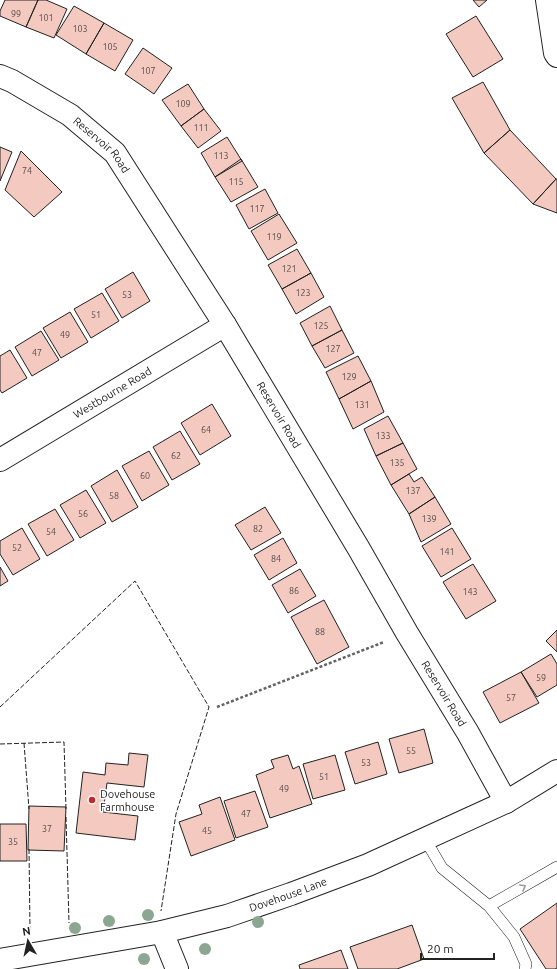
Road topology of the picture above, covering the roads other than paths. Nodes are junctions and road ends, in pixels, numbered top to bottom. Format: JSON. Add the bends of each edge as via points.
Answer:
{"nodes":[{"id":1,"x":547,"y":0,"type":"edge"},
{"id":2,"x":557,"y":56,"type":"edge"},
{"id":3,"x":0,"y":76,"type":"edge"},
{"id":4,"x":225,"y":325,"type":"junction"},
{"id":5,"x":0,"y":460,"type":"edge"},
{"id":6,"x":557,"y":771,"type":"edge"},
{"id":7,"x":506,"y":802,"type":"junction"},
{"id":8,"x":425,"y":839,"type":"junction"},
{"id":9,"x":557,"y":866,"type":"edge"},
{"id":10,"x":489,"y":906,"type":"junction"},
{"id":11,"x":162,"y":932,"type":"junction"},
{"id":12,"x":0,"y":960,"type":"edge"},
{"id":13,"x":177,"y":969,"type":"edge"},
{"id":14,"x":525,"y":969,"type":"edge"}],
"edges":[{"from":1,"to":2,"type":"street"},
{"from":3,"to":4,"type":"street","name":"Reservoir Road","via":[[70,116],[115,153]]},
{"from":4,"to":5,"type":"street","name":"Westbourne Road"},
{"from":4,"to":7,"type":"street","name":"Reservoir Road","via":[[468,733]]},
{"from":6,"to":7,"type":"street","name":"Dovehouse Lane"},
{"from":7,"to":8,"type":"street","name":"Dovehouse Lane"},
{"from":8,"to":10,"type":"lane","via":[[442,868]]},
{"from":8,"to":11,"type":"street","name":"Dovehouse Lane","via":[[368,865],[291,894],[227,916]]},
{"from":10,"to":9,"type":"lane","one_way":true},
{"from":10,"to":14,"type":"lane","via":[[514,937],[526,964]]},
{"from":11,"to":12,"type":"street","name":"Dovehouse Lane"},
{"from":11,"to":13,"type":"street"}]}
